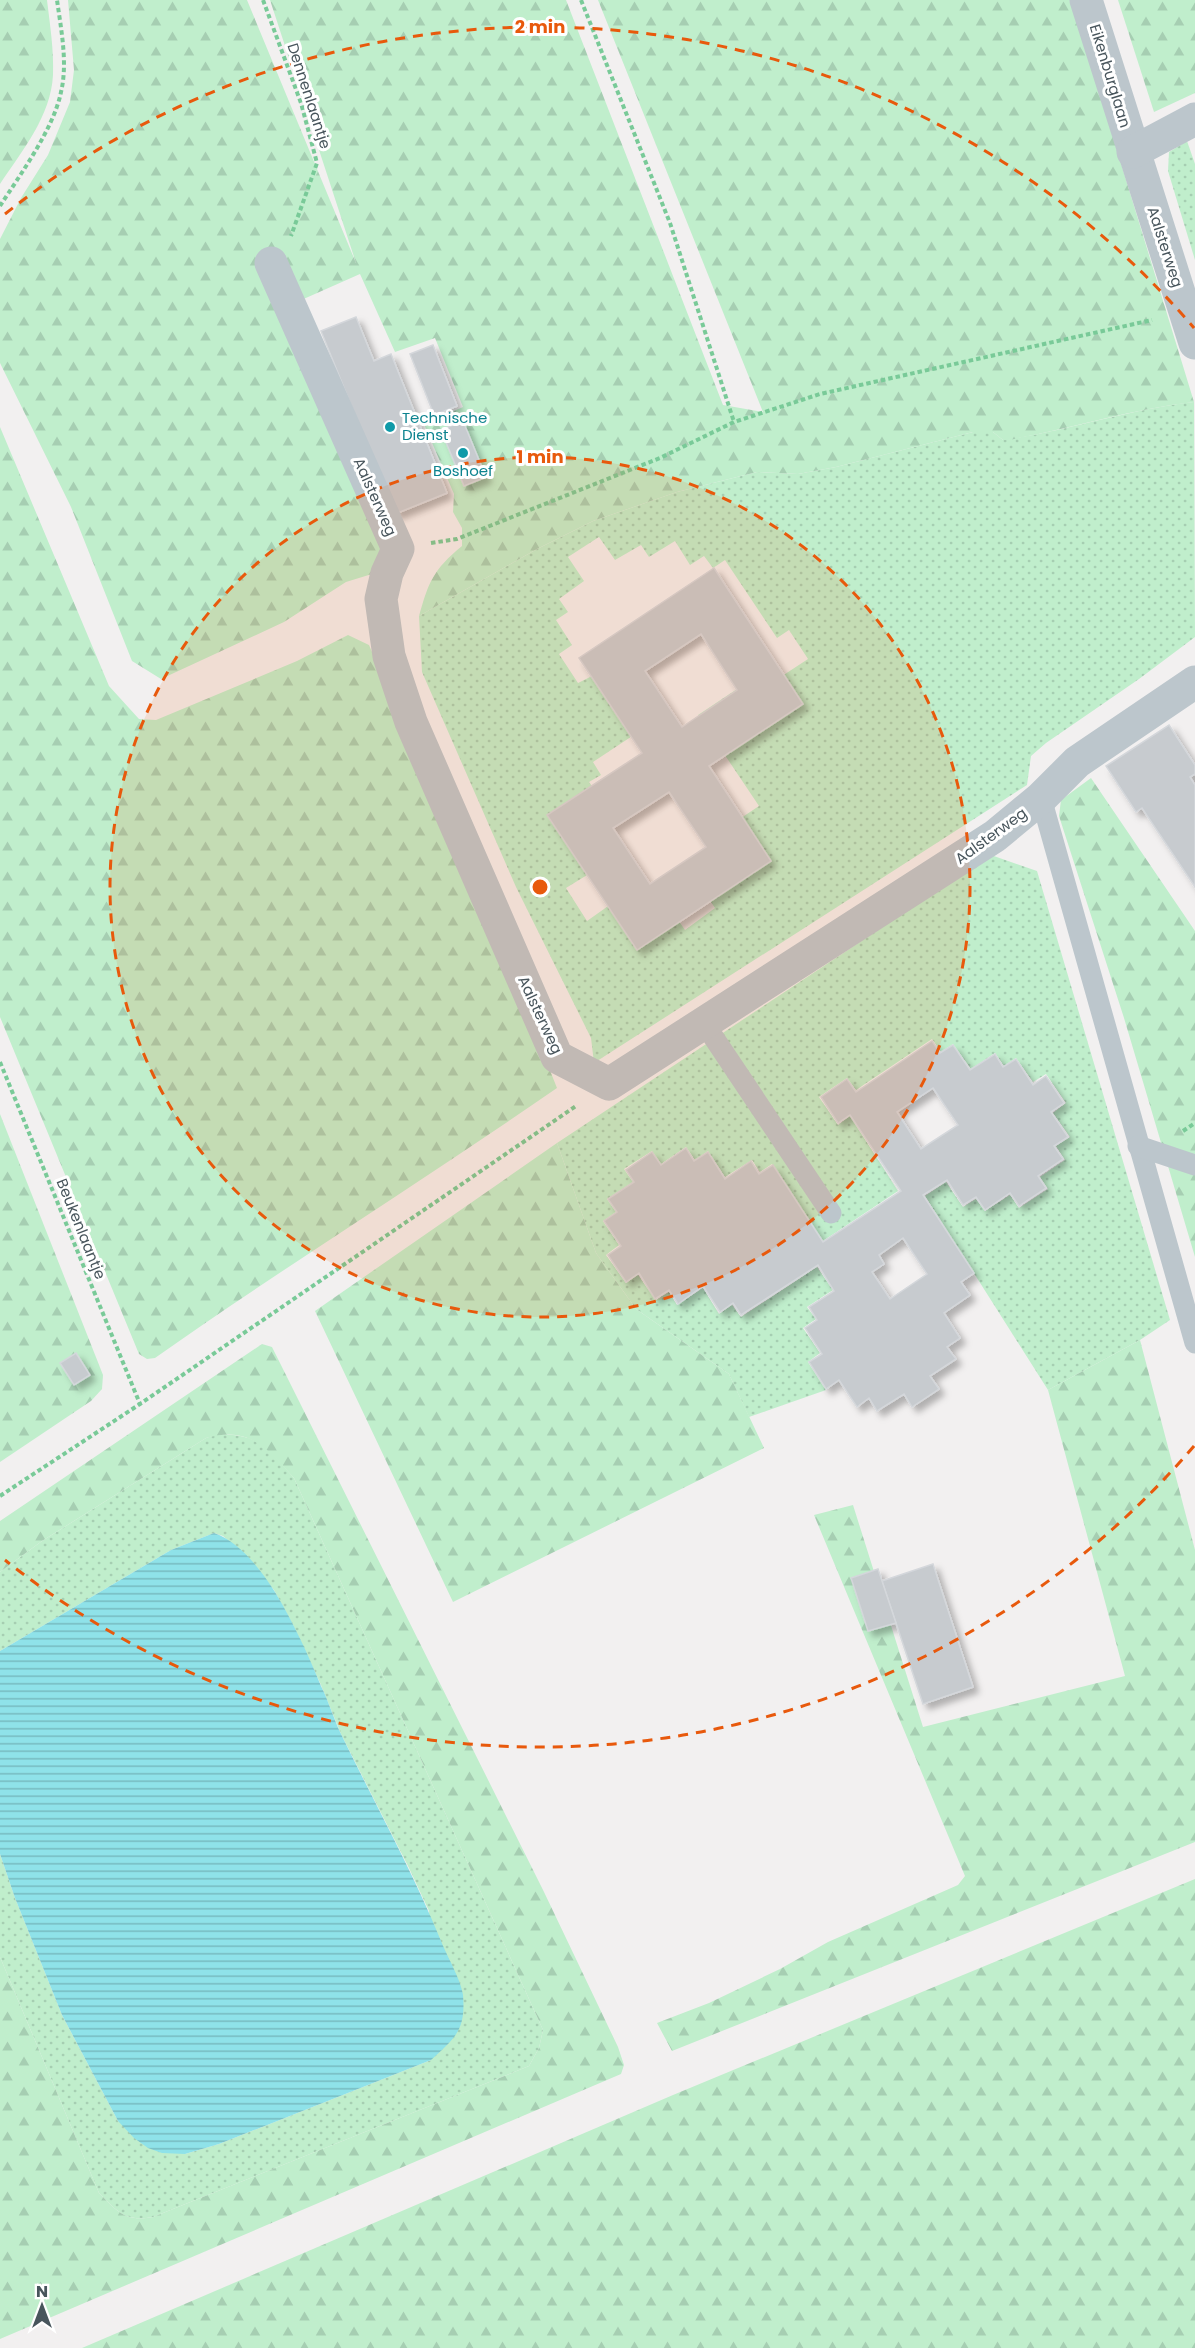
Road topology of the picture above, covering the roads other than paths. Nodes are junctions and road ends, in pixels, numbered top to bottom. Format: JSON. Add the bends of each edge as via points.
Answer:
{"nodes":[{"id":1,"x":1086,"y":0,"type":"edge"},
{"id":2,"x":1195,"y":119,"type":"edge"},
{"id":3,"x":1133,"y":152,"type":"junction"},
{"id":4,"x":271,"y":263,"type":"road end"},
{"id":5,"x":1191,"y":328,"type":"edge"},
{"id":6,"x":1195,"y":682,"type":"edge"},
{"id":7,"x":1041,"y":798,"type":"junction"},
{"id":8,"x":705,"y":1023,"type":"junction"},
{"id":9,"x":1138,"y":1146,"type":"junction"},
{"id":10,"x":1195,"y":1165,"type":"edge"},
{"id":11,"x":831,"y":1213,"type":"dead end"},
{"id":12,"x":1195,"y":1343,"type":"edge"}],
"edges":[{"from":1,"to":3,"type":"street","name":"Eikenburglaan"},
{"from":2,"to":3,"type":"street"},
{"from":3,"to":5,"type":"street","name":"Aalsterweg"},
{"from":4,"to":8,"type":"street","name":"Aalsterweg","via":[[398,549],[381,599],[390,656],[411,722],[557,1057],[609,1084]]},
{"from":6,"to":7,"type":"street","name":"Aalsterweg","via":[[1077,762]]},
{"from":7,"to":8,"type":"street","name":"Aalsterweg","via":[[995,837]]},
{"from":7,"to":9,"type":"lane"},
{"from":8,"to":11,"type":"lane"},
{"from":9,"to":10,"type":"lane"},
{"from":9,"to":12,"type":"lane"}]}
